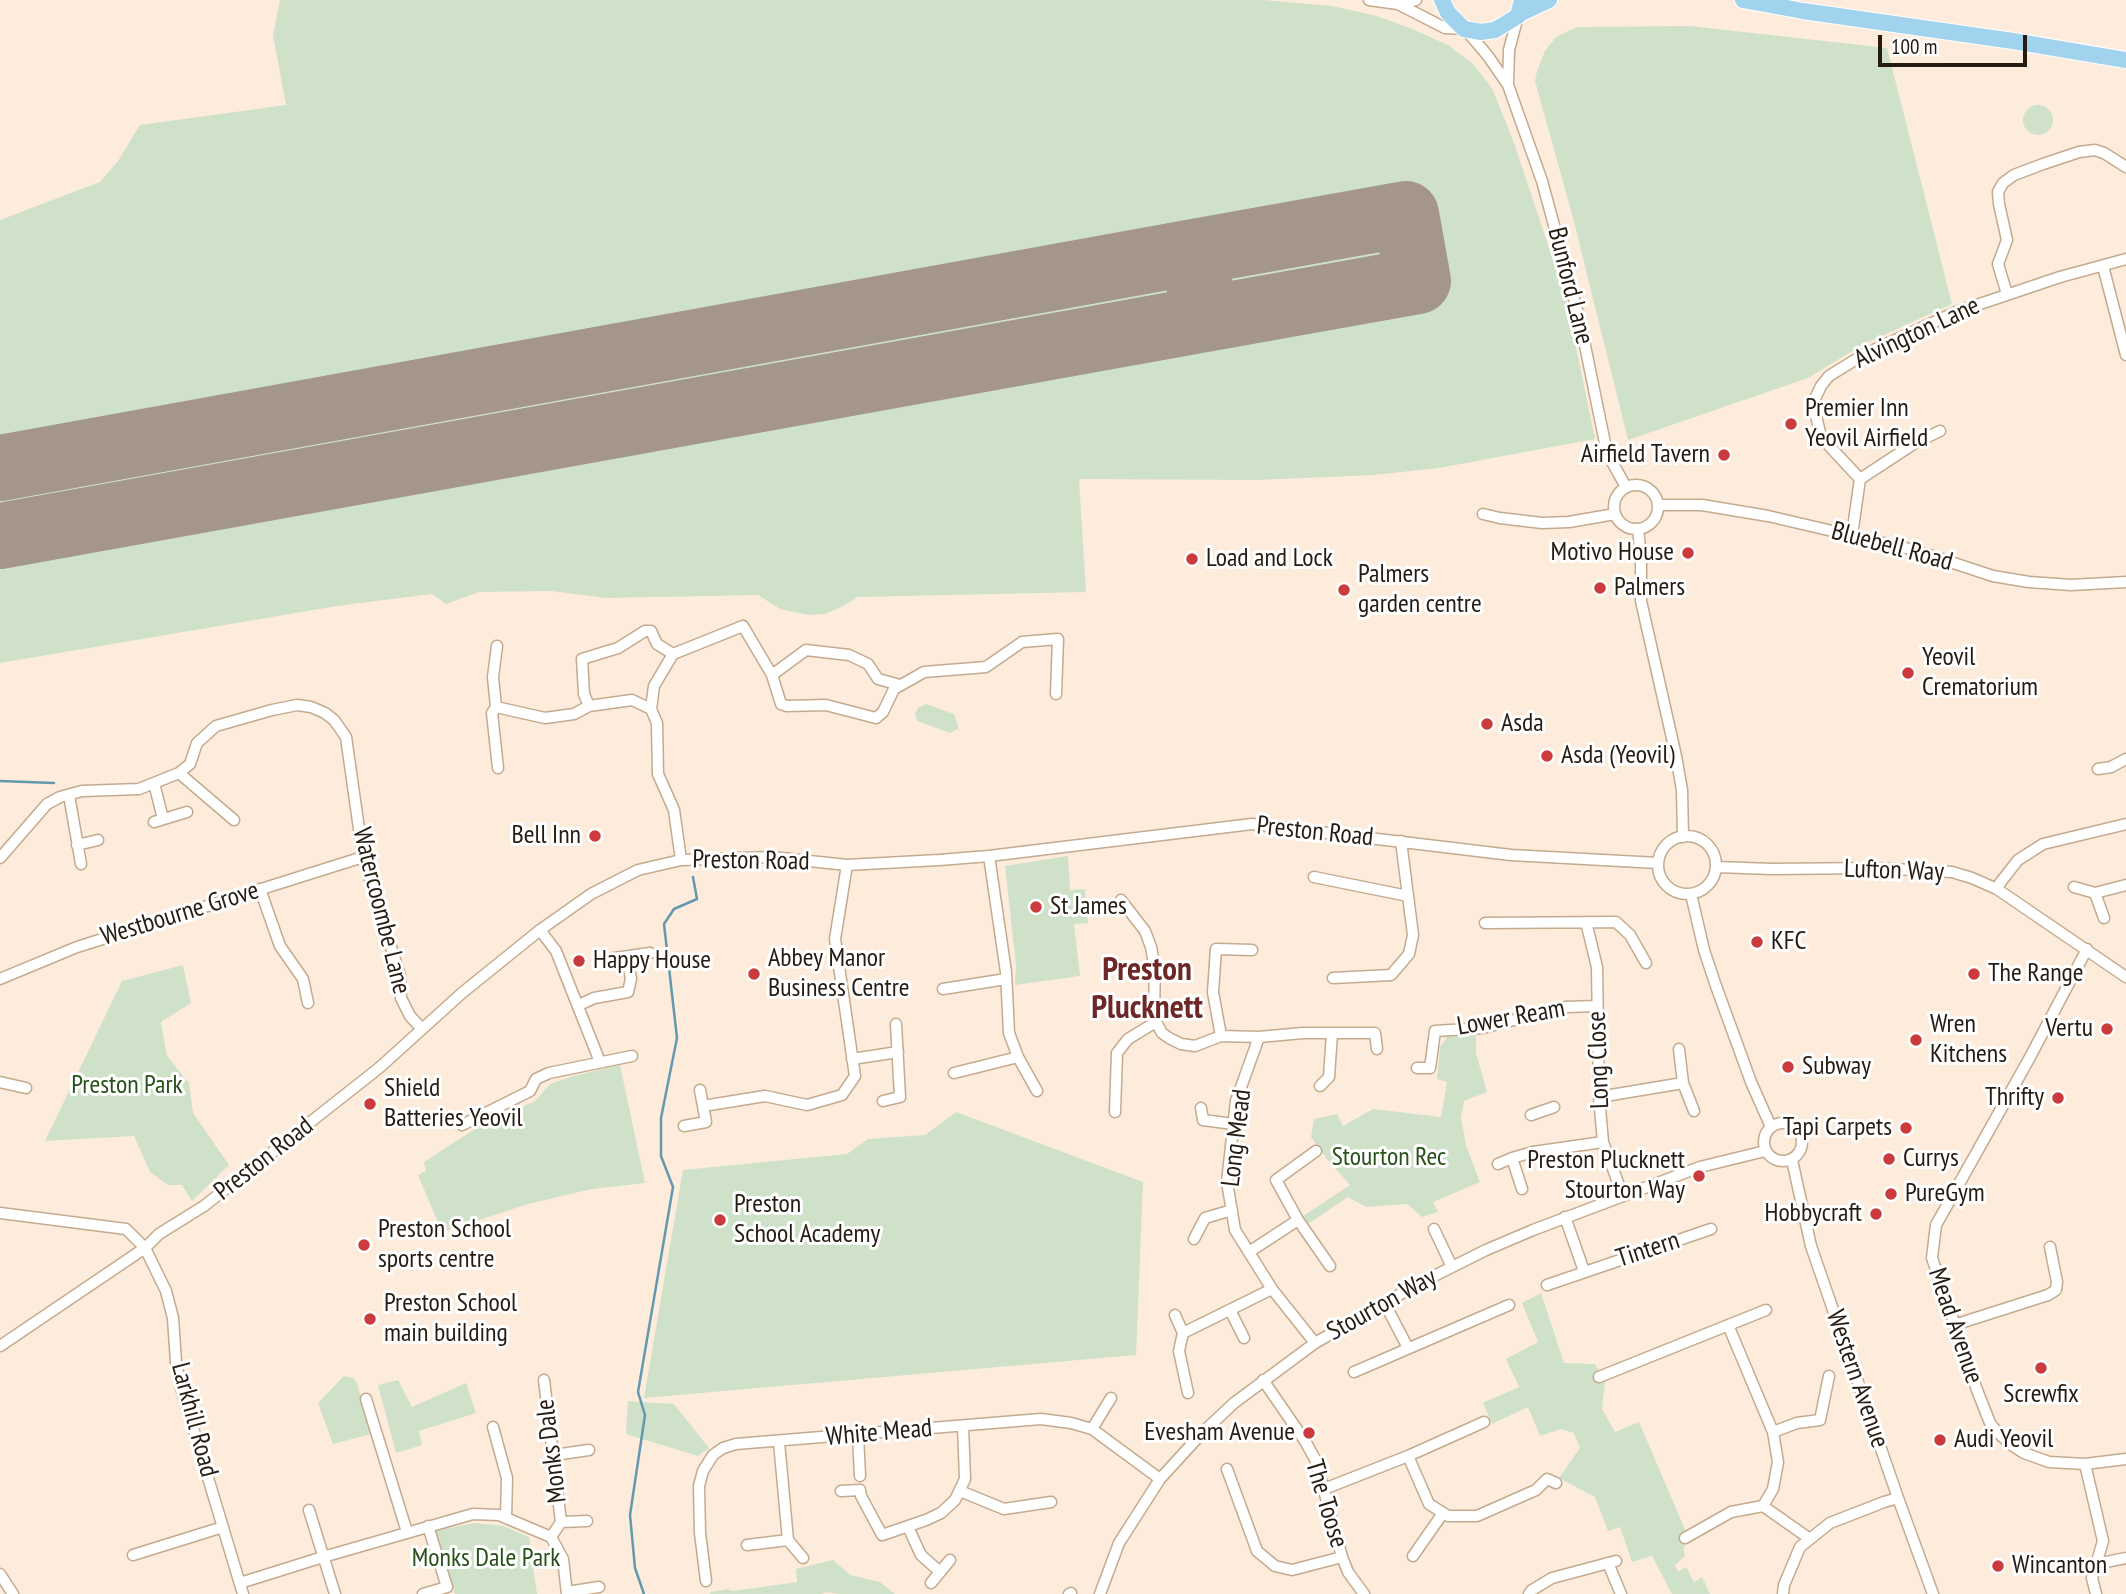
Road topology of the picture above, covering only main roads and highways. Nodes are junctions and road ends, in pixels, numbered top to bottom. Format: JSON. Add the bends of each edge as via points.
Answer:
{"nodes":[{"id":1,"x":1442,"y":0,"type":"edge"},
{"id":2,"x":1549,"y":0,"type":"edge"},
{"id":3,"x":1743,"y":0,"type":"edge"},
{"id":4,"x":1520,"y":10,"type":"edge"},
{"id":5,"x":2126,"y":60,"type":"edge"}],
"edges":[{"from":1,"to":4,"type":"highway","via":[[1465,30],[1495,30]]},
{"from":2,"to":4,"type":"highway"},
{"from":3,"to":5,"type":"highway"}]}
